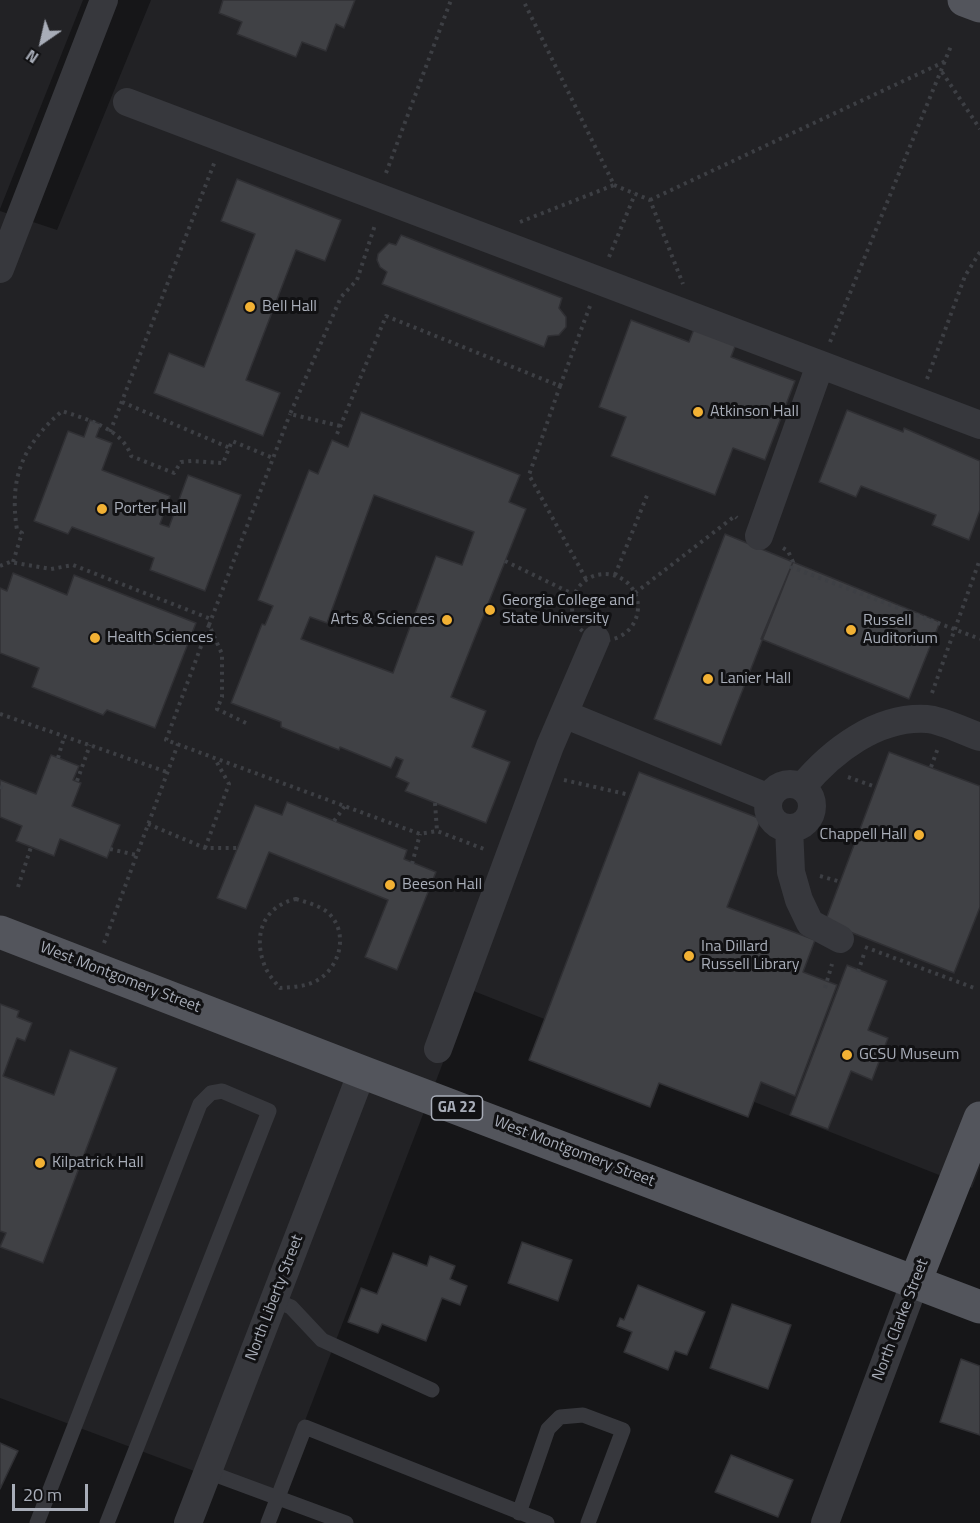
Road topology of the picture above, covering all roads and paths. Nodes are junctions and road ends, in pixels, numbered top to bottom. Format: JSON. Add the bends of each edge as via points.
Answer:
{"nodes":[{"id":1,"x":104,"y":0,"type":"edge"},
{"id":2,"x":451,"y":0,"type":"edge"},
{"id":3,"x":523,"y":0,"type":"edge"},
{"id":4,"x":964,"y":0,"type":"edge"},
{"id":5,"x":980,"y":6,"type":"edge"},
{"id":6,"x":951,"y":46,"type":"dead end"},
{"id":7,"x":946,"y":61,"type":"junction"},
{"id":8,"x":942,"y":72,"type":"junction"},
{"id":9,"x":127,"y":102,"type":"dead end"},
{"id":10,"x":980,"y":129,"type":"edge"},
{"id":11,"x":223,"y":139,"type":"junction"},
{"id":12,"x":614,"y":185,"type":"junction"},
{"id":13,"x":635,"y":194,"type":"junction"},
{"id":14,"x":380,"y":198,"type":"junction"},
{"id":15,"x":650,"y":200,"type":"junction"},
{"id":16,"x":483,"y":237,"type":"junction"},
{"id":17,"x":980,"y":252,"type":"edge"},
{"id":18,"x":0,"y":269,"type":"edge"},
{"id":19,"x":600,"y":281,"type":"junction"},
{"id":20,"x":696,"y":318,"type":"junction"},
{"id":21,"x":820,"y":365,"type":"junction"},
{"id":22,"x":560,"y":386,"type":"junction"},
{"id":23,"x":122,"y":402,"type":"junction"},
{"id":24,"x":919,"y":402,"type":"junction"},
{"id":25,"x":290,"y":414,"type":"junction"},
{"id":26,"x":340,"y":426,"type":"junction"},
{"id":27,"x":980,"y":426,"type":"edge"},
{"id":28,"x":110,"y":432,"type":"junction"},
{"id":29,"x":337,"y":434,"type":"dead end"},
{"id":30,"x":230,"y":448,"type":"junction"},
{"id":31,"x":273,"y":458,"type":"junction"},
{"id":32,"x":648,"y":493,"type":"dead end"},
{"id":33,"x":735,"y":516,"type":"dead end"},
{"id":34,"x":759,"y":536,"type":"dead end"},
{"id":35,"x":980,"y":560,"type":"edge"},
{"id":36,"x":505,"y":561,"type":"dead end"},
{"id":37,"x":13,"y":562,"type":"junction"},
{"id":38,"x":0,"y":566,"type":"edge"},
{"id":39,"x":791,"y":567,"type":"dead end"},
{"id":40,"x":615,"y":575,"type":"junction"},
{"id":41,"x":586,"y":579,"type":"junction"},
{"id":42,"x":635,"y":593,"type":"junction"},
{"id":43,"x":573,"y":594,"type":"junction"},
{"id":44,"x":212,"y":619,"type":"junction"},
{"id":45,"x":209,"y":625,"type":"junction"},
{"id":46,"x":953,"y":629,"type":"junction"},
{"id":47,"x":596,"y":639,"type":"junction"},
{"id":48,"x":980,"y":639,"type":"edge"},
{"id":49,"x":0,"y":714,"type":"edge"},
{"id":50,"x":564,"y":714,"type":"junction"},
{"id":51,"x":923,"y":719,"type":"junction"},
{"id":52,"x":246,"y":723,"type":"dead end"},
{"id":53,"x":64,"y":736,"type":"junction"},
{"id":54,"x":980,"y":737,"type":"edge"},
{"id":55,"x":178,"y":744,"type":"junction"},
{"id":56,"x":90,"y":745,"type":"junction"},
{"id":57,"x":58,"y":758,"type":"dead end"},
{"id":58,"x":215,"y":758,"type":"junction"},
{"id":59,"x":167,"y":772,"type":"junction"},
{"id":60,"x":540,"y":775,"type":"junction"},
{"id":61,"x":77,"y":781,"type":"dead end"},
{"id":62,"x":0,"y":787,"type":"edge"},
{"id":63,"x":802,"y":787,"type":"junction"},
{"id":64,"x":6,"y":789,"type":"dead end"},
{"id":65,"x":630,"y":795,"type":"dead end"},
{"id":66,"x":769,"y":798,"type":"junction"},
{"id":67,"x":435,"y":803,"type":"dead end"},
{"id":68,"x":345,"y":806,"type":"junction"},
{"id":69,"x":334,"y":820,"type":"dead end"},
{"id":70,"x":148,"y":825,"type":"junction"},
{"id":71,"x":789,"y":828,"type":"junction"},
{"id":72,"x":436,"y":831,"type":"junction"},
{"id":73,"x":420,"y":834,"type":"junction"},
{"id":74,"x":31,"y":847,"type":"dead end"},
{"id":75,"x":205,"y":848,"type":"junction"},
{"id":76,"x":237,"y":848,"type":"dead end"},
{"id":77,"x":110,"y":849,"type":"dead end"},
{"id":78,"x":136,"y":855,"type":"junction"},
{"id":79,"x":508,"y":859,"type":"junction"},
{"id":80,"x":412,"y":864,"type":"dead end"},
{"id":81,"x":18,"y":886,"type":"dead end"},
{"id":82,"x":0,"y":932,"type":"edge"},
{"id":83,"x":853,"y":943,"type":"junction"},
{"id":84,"x":95,"y":968,"type":"junction"},
{"id":85,"x":858,"y":972,"type":"dead end"},
{"id":86,"x":280,"y":988,"type":"joint"},
{"id":87,"x":825,"y":988,"type":"dead end"},
{"id":88,"x":977,"y":989,"type":"dead end"},
{"id":89,"x":438,"y":1049,"type":"dead end"},
{"id":90,"x":362,"y":1072,"type":"junction"},
{"id":91,"x":980,"y":1118,"type":"edge"},
{"id":92,"x":915,"y":1282,"type":"junction"},
{"id":93,"x":274,"y":1300,"type":"junction"},
{"id":94,"x":980,"y":1307,"type":"edge"},
{"id":95,"x":432,"y":1390,"type":"dead end"},
{"id":96,"x":208,"y":1472,"type":"junction"},
{"id":97,"x":278,"y":1498,"type":"junction"},
{"id":98,"x":519,"y":1513,"type":"junction"},
{"id":99,"x":37,"y":1523,"type":"edge"},
{"id":100,"x":107,"y":1523,"type":"edge"},
{"id":101,"x":188,"y":1523,"type":"edge"},
{"id":102,"x":268,"y":1523,"type":"edge"},
{"id":103,"x":346,"y":1523,"type":"edge"},
{"id":104,"x":547,"y":1523,"type":"edge"},
{"id":105,"x":588,"y":1523,"type":"edge"},
{"id":106,"x":825,"y":1523,"type":"edge"}],
"edges":[{"from":1,"to":18,"type":"street"},
{"from":2,"to":14,"type":"path"},
{"from":3,"to":12,"type":"path"},
{"from":4,"to":5,"type":"main road"},
{"from":6,"to":7,"type":"path"},
{"from":7,"to":8,"type":"path"},
{"from":7,"to":15,"type":"path"},
{"from":8,"to":10,"type":"path"},
{"from":8,"to":21,"type":"path"},
{"from":9,"to":11,"type":"street"},
{"from":11,"to":14,"type":"street"},
{"from":11,"to":23,"type":"path"},
{"from":12,"to":13,"type":"path"},
{"from":12,"to":16,"type":"path"},
{"from":13,"to":15,"type":"path"},
{"from":13,"to":19,"type":"path"},
{"from":14,"to":16,"type":"street"},
{"from":14,"to":25,"type":"path","via":[[357,280],[341,297]]},
{"from":15,"to":20,"type":"path"},
{"from":16,"to":19,"type":"street"},
{"from":17,"to":24,"type":"path","via":[[965,276]]},
{"from":19,"to":20,"type":"street"},
{"from":19,"to":22,"type":"path"},
{"from":20,"to":21,"type":"street"},
{"from":21,"to":24,"type":"street"},
{"from":21,"to":34,"type":"street"},
{"from":22,"to":26,"type":"path","via":[[386,316]]},
{"from":22,"to":41,"type":"path","via":[[528,475]]},
{"from":23,"to":28,"type":"path"},
{"from":23,"to":30,"type":"path"},
{"from":24,"to":27,"type":"street"},
{"from":25,"to":26,"type":"path"},
{"from":25,"to":31,"type":"path"},
{"from":26,"to":29,"type":"path"},
{"from":28,"to":30,"type":"path","via":[[129,447],[132,456],[174,473],[181,462],[223,463]]},
{"from":28,"to":37,"type":"path","via":[[101,424],[62,411],[38,434],[15,483],[15,517],[17,530],[22,533]]},
{"from":30,"to":31,"type":"path","via":[[232,441]]},
{"from":31,"to":44,"type":"path"},
{"from":32,"to":40,"type":"path"},
{"from":33,"to":42,"type":"path"},
{"from":35,"to":46,"type":"path"},
{"from":36,"to":43,"type":"path"},
{"from":37,"to":38,"type":"path"},
{"from":37,"to":44,"type":"path","via":[[51,569],[73,565]]},
{"from":39,"to":46,"type":"path"},
{"from":40,"to":41,"type":"path","via":[[595,574]]},
{"from":40,"to":42,"type":"path"},
{"from":41,"to":43,"type":"path"},
{"from":42,"to":47,"type":"path","via":[[638,604],[633,624],[617,638]]},
{"from":43,"to":47,"type":"path","via":[[572,616],[577,626]]},
{"from":44,"to":45,"type":"path"},
{"from":45,"to":52,"type":"path","via":[[222,654],[222,698],[217,709]]},
{"from":45,"to":55,"type":"path","via":[[166,740]]},
{"from":46,"to":48,"type":"path"},
{"from":46,"to":51,"type":"path"},
{"from":47,"to":50,"type":"street"},
{"from":49,"to":53,"type":"path"},
{"from":50,"to":60,"type":"street"},
{"from":50,"to":66,"type":"street"},
{"from":51,"to":54,"type":"street"},
{"from":51,"to":63,"type":"street","via":[[893,721],[851,742],[819,766]]},
{"from":53,"to":56,"type":"path"},
{"from":53,"to":57,"type":"path"},
{"from":55,"to":58,"type":"path"},
{"from":55,"to":59,"type":"path"},
{"from":56,"to":59,"type":"path"},
{"from":56,"to":61,"type":"path"},
{"from":58,"to":68,"type":"path"},
{"from":58,"to":75,"type":"path","via":[[229,784]]},
{"from":59,"to":70,"type":"path"},
{"from":60,"to":65,"type":"path"},
{"from":60,"to":79,"type":"street"},
{"from":62,"to":64,"type":"path"},
{"from":63,"to":66,"type":"street","via":[[784,784]]},
{"from":63,"to":71,"type":"street","via":[[812,800],[811,814],[802,824]]},
{"from":66,"to":71,"type":"street","via":[[771,818]]},
{"from":67,"to":72,"type":"path"},
{"from":68,"to":69,"type":"path"},
{"from":68,"to":73,"type":"path"},
{"from":70,"to":75,"type":"path"},
{"from":70,"to":78,"type":"path"},
{"from":71,"to":83,"type":"street","via":[[791,872],[810,923]]},
{"from":72,"to":73,"type":"path"},
{"from":72,"to":79,"type":"path"},
{"from":73,"to":80,"type":"path"},
{"from":74,"to":81,"type":"path"},
{"from":75,"to":76,"type":"path"},
{"from":77,"to":78,"type":"path"},
{"from":78,"to":84,"type":"path"},
{"from":79,"to":89,"type":"street"},
{"from":82,"to":84,"type":"main road","name":"West Montgomery Street","number":"GA 22"},
{"from":83,"to":85,"type":"path"},
{"from":83,"to":87,"type":"path"},
{"from":83,"to":88,"type":"path"},
{"from":84,"to":90,"type":"main road","name":"West Montgomery Street","number":"GA 22"},
{"from":86,"to":86,"type":"path","via":[[299,987],[317,980],[333,966],[340,950],[337,923],[311,903],[296,899],[275,907],[261,929],[264,964]]},
{"from":90,"to":92,"type":"main road","name":"West Montgomery Street","number":"GA 22"},
{"from":90,"to":93,"type":"street","name":"North Liberty Street"},
{"from":91,"to":92,"type":"main road","name":"North Clarke Street"},
{"from":92,"to":94,"type":"main road","name":"West Montgomery Street"},
{"from":92,"to":106,"type":"street","name":"North Clarke Street"},
{"from":93,"to":95,"type":"lane","via":[[291,1307],[322,1340]]},
{"from":93,"to":96,"type":"street","name":"North Liberty Street"},
{"from":96,"to":97,"type":"lane"},
{"from":96,"to":101,"type":"street","name":"North Liberty Street"},
{"from":97,"to":98,"type":"lane","via":[[305,1427]]},
{"from":97,"to":102,"type":"lane"},
{"from":97,"to":103,"type":"lane"},
{"from":98,"to":104,"type":"lane"},
{"from":98,"to":105,"type":"lane","via":[[548,1430],[560,1416],[583,1415],[623,1430]]},
{"from":99,"to":100,"type":"lane","via":[[200,1104],[211,1092],[222,1091],[269,1111]]}]}
